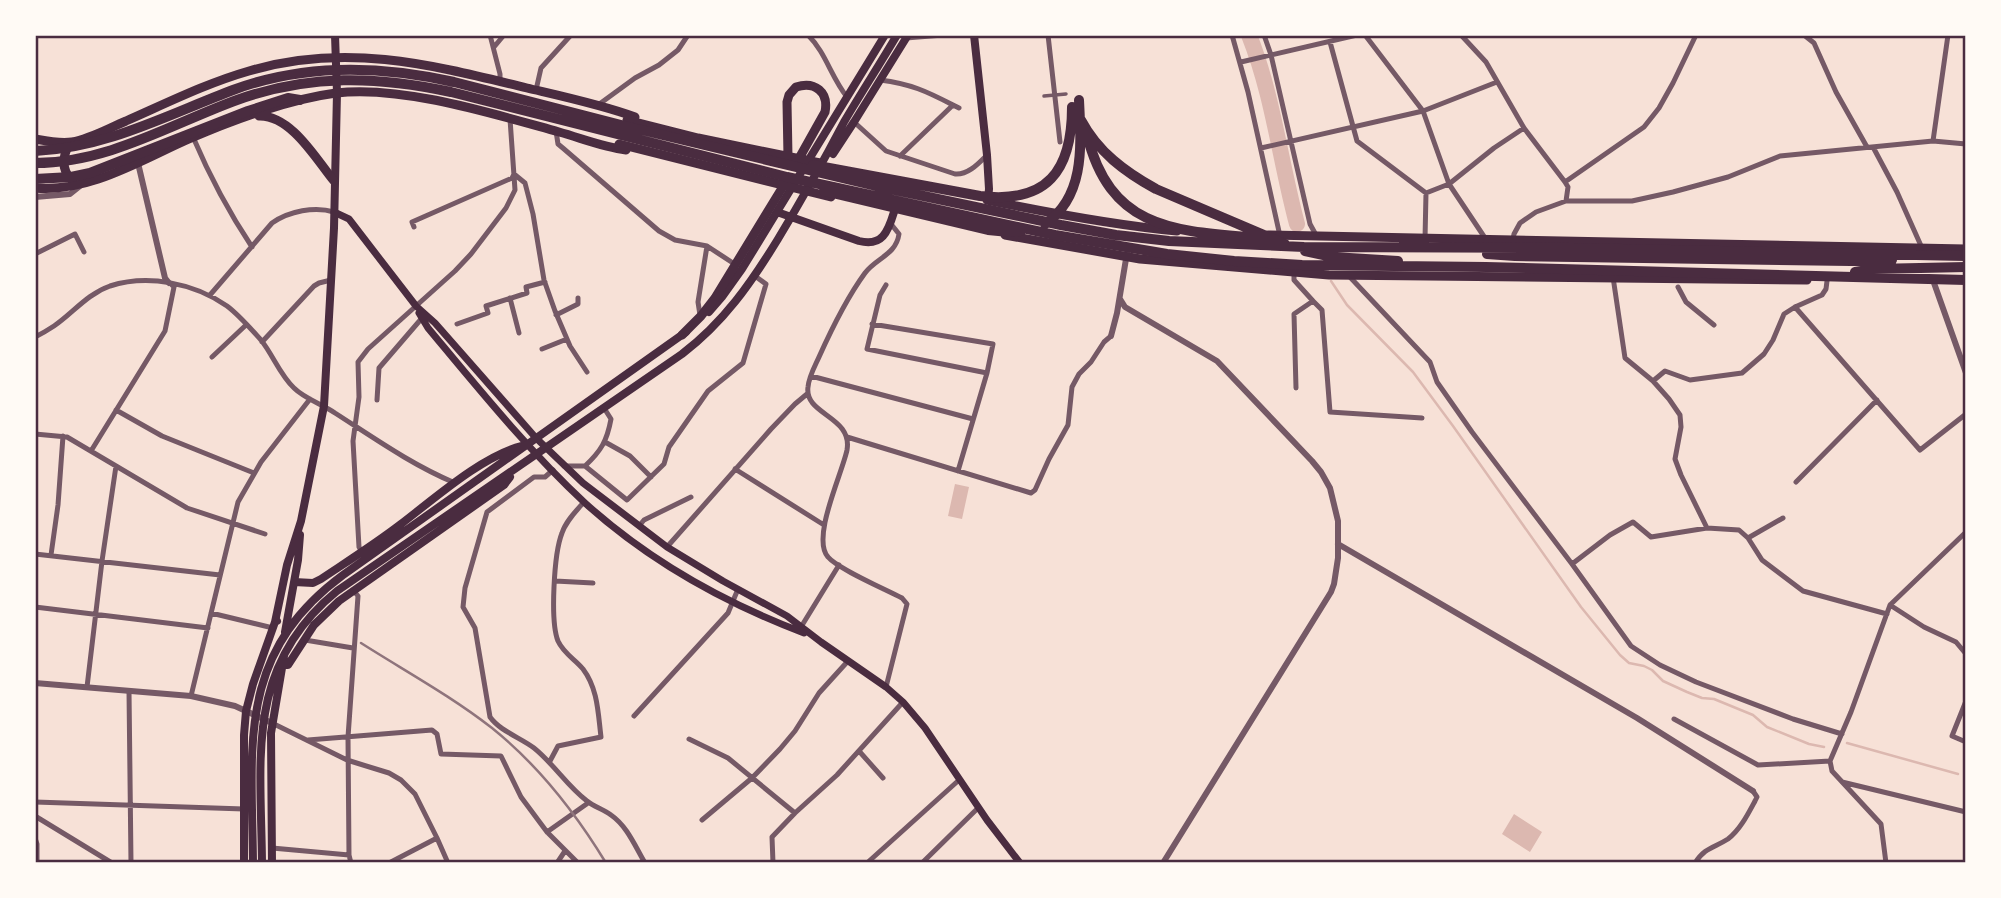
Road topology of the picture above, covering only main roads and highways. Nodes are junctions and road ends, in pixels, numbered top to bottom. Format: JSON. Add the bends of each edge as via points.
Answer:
{"nodes":[{"id":1,"x":335,"y":35,"type":"edge"},
{"id":2,"x":885,"y":35,"type":"edge"},
{"id":3,"x":974,"y":35,"type":"edge"},
{"id":4,"x":904,"y":36,"type":"edge"},
{"id":5,"x":337,"y":56,"type":"junction"},
{"id":6,"x":337,"y":69,"type":"junction"},
{"id":7,"x":337,"y":93,"type":"junction"},
{"id":8,"x":300,"y":100,"type":"joint"},
{"id":9,"x":1076,"y":104,"type":"junction"},
{"id":10,"x":249,"y":114,"type":"junction"},
{"id":11,"x":627,"y":120,"type":"dead end"},
{"id":12,"x":850,"y":121,"type":"junction"},
{"id":13,"x":672,"y":132,"type":"junction"},
{"id":14,"x":35,"y":139,"type":"edge"},
{"id":15,"x":70,"y":143,"type":"junction"},
{"id":16,"x":619,"y":144,"type":"dead end"},
{"id":17,"x":35,"y":149,"type":"edge"},
{"id":18,"x":683,"y":151,"type":"junction"},
{"id":19,"x":666,"y":155,"type":"junction"},
{"id":20,"x":788,"y":157,"type":"junction"},
{"id":21,"x":771,"y":160,"type":"junction"},
{"id":22,"x":35,"y":162,"type":"edge"},
{"id":23,"x":35,"y":179,"type":"edge"},
{"id":24,"x":334,"y":181,"type":"junction"},
{"id":25,"x":82,"y":184,"type":"junction"},
{"id":26,"x":35,"y":188,"type":"edge"},
{"id":27,"x":988,"y":200,"type":"junction"},
{"id":28,"x":334,"y":212,"type":"junction"},
{"id":29,"x":778,"y":212,"type":"junction"},
{"id":30,"x":894,"y":212,"type":"junction"},
{"id":31,"x":791,"y":216,"type":"junction"},
{"id":32,"x":983,"y":231,"type":"junction"},
{"id":33,"x":1403,"y":239,"type":"junction"},
{"id":34,"x":1423,"y":243,"type":"junction"},
{"id":35,"x":1966,"y":249,"type":"edge"},
{"id":36,"x":1966,"y":256,"type":"edge"},
{"id":37,"x":739,"y":267,"type":"junction"},
{"id":38,"x":1486,"y":267,"type":"junction"},
{"id":39,"x":1966,"y":267,"type":"edge"},
{"id":40,"x":1807,"y":280,"type":"junction"},
{"id":41,"x":1966,"y":282,"type":"edge"},
{"id":42,"x":416,"y":306,"type":"junction"},
{"id":43,"x":682,"y":335,"type":"junction"},
{"id":44,"x":536,"y":438,"type":"junction"},
{"id":45,"x":528,"y":444,"type":"junction"},
{"id":46,"x":546,"y":448,"type":"junction"},
{"id":47,"x":537,"y":454,"type":"junction"},
{"id":48,"x":519,"y":467,"type":"junction"},
{"id":49,"x":301,"y":521,"type":"junction"},
{"id":50,"x":294,"y":582,"type":"junction"},
{"id":51,"x":321,"y":598,"type":"junction"},
{"id":52,"x":274,"y":625,"type":"junction"},
{"id":53,"x":813,"y":637,"type":"junction"},
{"id":54,"x":284,"y":665,"type":"junction"},
{"id":55,"x":256,"y":778,"type":"junction"},
{"id":56,"x":1016,"y":862,"type":"edge"},
{"id":57,"x":244,"y":863,"type":"edge"},
{"id":58,"x":253,"y":863,"type":"edge"},
{"id":59,"x":262,"y":863,"type":"edge"},
{"id":60,"x":272,"y":863,"type":"edge"}],
"edges":[{"from":1,"to":5,"type":"main road"},
{"from":2,"to":29,"type":"main road"},
{"from":3,"to":27,"type":"main road"},
{"from":4,"to":12,"type":"main road"},
{"from":4,"to":12,"type":"main road"},
{"from":5,"to":6,"type":"main road"},
{"from":5,"to":13,"type":"highway","via":[[407,61],[499,81],[626,114]]},
{"from":5,"to":15,"type":"highway","via":[[248,71]]},
{"from":6,"to":7,"type":"main road"},
{"from":6,"to":17,"type":"highway","via":[[300,72],[249,85],[101,141]]},
{"from":6,"to":21,"type":"highway","via":[[427,76]]},
{"from":7,"to":8,"type":"highway"},
{"from":7,"to":19,"type":"highway","via":[[403,96],[618,149]]},
{"from":7,"to":24,"type":"main road"},
{"from":8,"to":10,"type":"highway","via":[[288,98]]},
{"from":9,"to":18,"type":"highway","via":[[1078,170],[1070,197],[1060,213],[1045,224],[1019,232],[999,232],[853,198]]},
{"from":9,"to":21,"type":"highway","via":[[1062,164],[1043,186],[1016,196],[980,196]]},
{"from":9,"to":34,"type":"highway","via":[[1104,181],[1122,202],[1148,219],[1177,229],[1228,235]]},
{"from":9,"to":38,"type":"highway","via":[[1096,144],[1132,176],[1287,245],[1333,257]]},
{"from":10,"to":23,"type":"highway","via":[[111,166],[71,177]]},
{"from":10,"to":24,"type":"highway","via":[[275,118],[289,127]]},
{"from":10,"to":25,"type":"highway"},
{"from":11,"to":13,"type":"highway"},
{"from":12,"to":31,"type":"main road"},
{"from":13,"to":20,"type":"highway"},
{"from":14,"to":15,"type":"highway"},
{"from":15,"to":17,"type":"highway"},
{"from":15,"to":25,"type":"highway","via":[[64,169],[70,179]]},
{"from":16,"to":19,"type":"highway"},
{"from":18,"to":22,"type":"highway","via":[[452,92],[358,79],[268,90],[105,152]]},
{"from":18,"to":38,"type":"highway","via":[[1055,235],[1167,254],[1302,265]]},
{"from":19,"to":30,"type":"highway"},
{"from":20,"to":27,"type":"highway"},
{"from":20,"to":37,"type":"highway","via":[[789,95],[800,85],[811,85],[822,91],[825,112]]},
{"from":21,"to":34,"type":"highway","via":[[1116,235],[1228,245]]},
{"from":24,"to":28,"type":"main road"},
{"from":25,"to":26,"type":"highway","via":[[65,189]]},
{"from":27,"to":32,"type":"main road"},
{"from":27,"to":33,"type":"highway","via":[[1063,216],[1176,231]]},
{"from":28,"to":42,"type":"main road","via":[[349,219]]},
{"from":28,"to":49,"type":"main road","via":[[324,406]]},
{"from":29,"to":31,"type":"main road"},
{"from":29,"to":37,"type":"main road"},
{"from":30,"to":31,"type":"main road","via":[[880,239],[870,243]]},
{"from":30,"to":32,"type":"highway"},
{"from":31,"to":46,"type":"main road","via":[[755,276],[701,339]]},
{"from":32,"to":40,"type":"highway","via":[[1126,257],[1294,272]]},
{"from":33,"to":34,"type":"highway"},
{"from":33,"to":36,"type":"highway","via":[[1515,256],[1851,261]]},
{"from":34,"to":35,"type":"highway","via":[[1513,239]]},
{"from":34,"to":36,"type":"highway"},
{"from":37,"to":43,"type":"highway"},
{"from":37,"to":43,"type":"main road","via":[[716,304]]},
{"from":38,"to":41,"type":"highway"},
{"from":39,"to":40,"type":"highway","via":[[1874,269]]},
{"from":40,"to":41,"type":"highway"},
{"from":42,"to":44,"type":"main road"},
{"from":42,"to":45,"type":"main road","via":[[446,349]]},
{"from":43,"to":44,"type":"main road"},
{"from":44,"to":45,"type":"main road"},
{"from":44,"to":46,"type":"main road"},
{"from":45,"to":47,"type":"main road"},
{"from":45,"to":50,"type":"main road","via":[[506,450],[455,483],[317,582]]},
{"from":45,"to":51,"type":"main road","via":[[343,575]]},
{"from":46,"to":47,"type":"main road"},
{"from":46,"to":53,"type":"main road","via":[[583,483],[667,547],[778,611]]},
{"from":47,"to":48,"type":"main road"},
{"from":47,"to":53,"type":"main road","via":[[604,519],[684,576],[757,616]]},
{"from":48,"to":51,"type":"main road"},
{"from":48,"to":54,"type":"main road","via":[[504,485],[353,590],[320,618]]},
{"from":49,"to":50,"type":"main road"},
{"from":49,"to":52,"type":"main road"},
{"from":50,"to":52,"type":"main road","via":[[288,586],[281,617]]},
{"from":50,"to":54,"type":"main road"},
{"from":51,"to":55,"type":"main road","via":[[286,632],[263,679],[254,720]]},
{"from":52,"to":57,"type":"main road","via":[[246,710]]},
{"from":53,"to":56,"type":"main road","via":[[903,702]]},
{"from":54,"to":60,"type":"main road","via":[[272,723]]},
{"from":55,"to":58,"type":"main road"},
{"from":55,"to":59,"type":"main road"}]}
